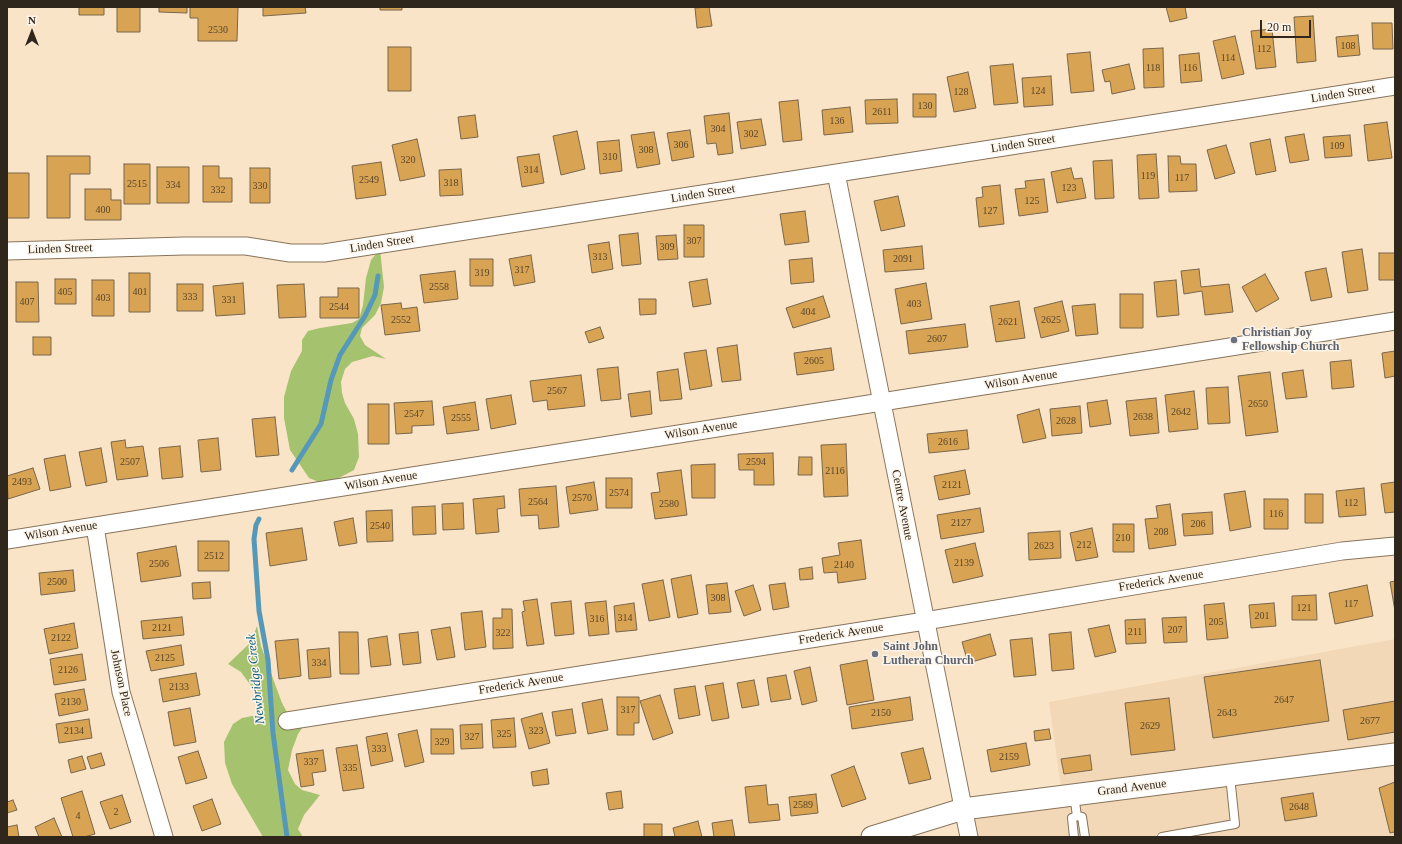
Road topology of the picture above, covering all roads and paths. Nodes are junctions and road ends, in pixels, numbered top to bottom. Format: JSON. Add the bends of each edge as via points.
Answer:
{"nodes":[{"id":1,"x":1395,"y":86,"type":"edge"},
{"id":2,"x":836,"y":173,"type":"junction"},
{"id":3,"x":7,"y":251,"type":"edge"},
{"id":4,"x":1395,"y":321,"type":"edge"},
{"id":5,"x":881,"y":402,"type":"junction"},
{"id":6,"x":95,"y":526,"type":"junction"},
{"id":7,"x":7,"y":540,"type":"edge"},
{"id":8,"x":1395,"y":546,"type":"edge"},
{"id":9,"x":925,"y":621,"type":"junction"},
{"id":10,"x":287,"y":721,"type":"dead end"},
{"id":11,"x":1395,"y":754,"type":"edge"},
{"id":12,"x":1230,"y":776,"type":"junction"},
{"id":13,"x":1075,"y":805,"type":"junction"},
{"id":14,"x":963,"y":809,"type":"junction"},
{"id":15,"x":164,"y":837,"type":"edge"},
{"id":16,"x":872,"y":837,"type":"edge"},
{"id":17,"x":969,"y":837,"type":"edge"},
{"id":18,"x":1074,"y":837,"type":"edge"},
{"id":19,"x":1085,"y":837,"type":"edge"},
{"id":20,"x":1162,"y":837,"type":"edge"}],
"edges":[{"from":1,"to":2,"type":"street","name":"Linden Street"},
{"from":2,"to":3,"type":"street","name":"Linden Street","via":[[324,253],[290,253],[246,246]]},
{"from":2,"to":5,"type":"street","name":"Centre Avenue"},
{"from":4,"to":5,"type":"street","name":"Wilson Avenue"},
{"from":5,"to":6,"type":"street","name":"Wilson Avenue"},
{"from":5,"to":9,"type":"street","name":"Centre Avenue"},
{"from":6,"to":7,"type":"street","name":"Wilson Avenue"},
{"from":6,"to":15,"type":"street","name":"Johnson Place","via":[[121,692]]},
{"from":8,"to":9,"type":"street","name":"Frederick Avenue","via":[[1342,551]]},
{"from":9,"to":10,"type":"street","name":"Frederick Avenue"},
{"from":9,"to":14,"type":"street","name":"Centre Avenue"},
{"from":11,"to":12,"type":"street","name":"Grand Avenue"},
{"from":12,"to":13,"type":"street","name":"Grand Avenue"},
{"from":12,"to":20,"type":"lane","via":[[1235,824]]},
{"from":13,"to":14,"type":"street","name":"Grand Avenue"},
{"from":13,"to":18,"type":"lane","via":[[1072,818]]},
{"from":13,"to":19,"type":"lane","via":[[1082,817]]},
{"from":14,"to":16,"type":"street","name":"Grand Avenue"},
{"from":14,"to":17,"type":"street","name":"Centre Avenue"}]}
